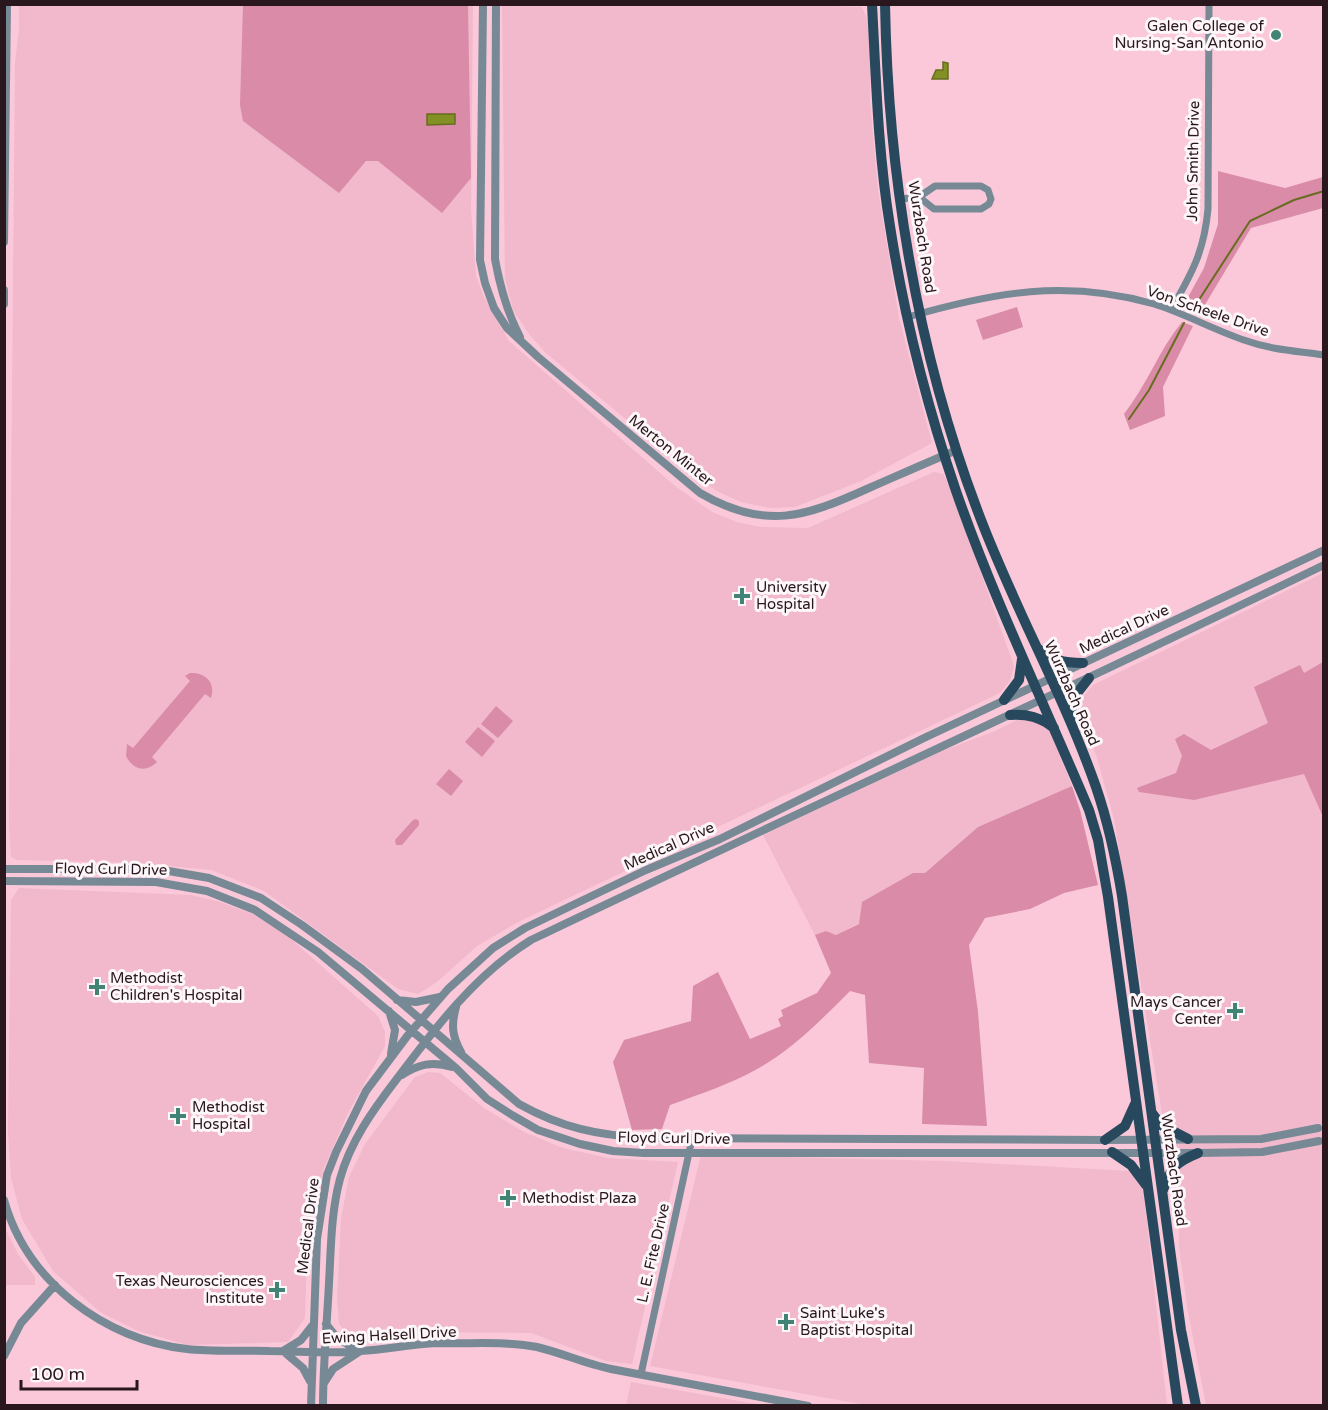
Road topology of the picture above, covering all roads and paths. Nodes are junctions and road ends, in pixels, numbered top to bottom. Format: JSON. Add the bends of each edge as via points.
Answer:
{"nodes":[{"id":1,"x":7,"y":4,"type":"edge"},
{"id":2,"x":483,"y":4,"type":"edge"},
{"id":3,"x":496,"y":4,"type":"edge"},
{"id":4,"x":872,"y":4,"type":"edge"},
{"id":5,"x":885,"y":4,"type":"edge"},
{"id":6,"x":1209,"y":4,"type":"edge"},
{"id":7,"x":919,"y":197,"type":"junction"},
{"id":8,"x":900,"y":199,"type":"junction"},
{"id":9,"x":5,"y":202,"type":"edge"},
{"id":10,"x":4,"y":242,"type":"edge"},
{"id":11,"x":4,"y":290,"type":"edge"},
{"id":12,"x":4,"y":304,"type":"edge"},
{"id":13,"x":1171,"y":310,"type":"junction"},
{"id":14,"x":920,"y":314,"type":"junction"},
{"id":15,"x":908,"y":317,"type":"junction"},
{"id":16,"x":524,"y":343,"type":"junction"},
{"id":17,"x":1323,"y":355,"type":"edge"},
{"id":18,"x":957,"y":450,"type":"junction"},
{"id":19,"x":945,"y":455,"type":"junction"},
{"id":20,"x":1323,"y":550,"type":"edge"},
{"id":21,"x":1323,"y":566,"type":"edge"},
{"id":22,"x":1035,"y":646,"type":"junction"},
{"id":23,"x":1022,"y":659,"type":"junction"},
{"id":24,"x":1083,"y":663,"type":"junction"},
{"id":25,"x":1050,"y":678,"type":"junction"},
{"id":26,"x":1089,"y":678,"type":"junction"},
{"id":27,"x":1035,"y":685,"type":"junction"},
{"id":28,"x":1057,"y":693,"type":"junction"},
{"id":29,"x":1004,"y":700,"type":"junction"},
{"id":30,"x":1042,"y":700,"type":"junction"},
{"id":31,"x":1010,"y":715,"type":"junction"},
{"id":32,"x":1070,"y":722,"type":"junction"},
{"id":33,"x":1055,"y":728,"type":"junction"},
{"id":34,"x":4,"y":868,"type":"edge"},
{"id":35,"x":4,"y":881,"type":"edge"},
{"id":36,"x":605,"y":890,"type":"junction"},
{"id":37,"x":610,"y":902,"type":"junction"},
{"id":38,"x":440,"y":997,"type":"junction"},
{"id":39,"x":397,"y":1000,"type":"junction"},
{"id":40,"x":457,"y":1004,"type":"junction"},
{"id":41,"x":389,"y":1011,"type":"junction"},
{"id":42,"x":420,"y":1020,"type":"junction"},
{"id":43,"x":411,"y":1030,"type":"junction"},
{"id":44,"x":432,"y":1031,"type":"junction"},
{"id":45,"x":424,"y":1041,"type":"junction"},
{"id":46,"x":390,"y":1058,"type":"junction"},
{"id":47,"x":464,"y":1058,"type":"junction"},
{"id":48,"x":456,"y":1068,"type":"junction"},
{"id":49,"x":397,"y":1079,"type":"junction"},
{"id":50,"x":1136,"y":1101,"type":"junction"},
{"id":51,"x":1150,"y":1110,"type":"junction"},
{"id":52,"x":1318,"y":1128,"type":"dead end"},
{"id":53,"x":596,"y":1134,"type":"junction"},
{"id":54,"x":692,"y":1138,"type":"junction"},
{"id":55,"x":1142,"y":1139,"type":"junction"},
{"id":56,"x":1188,"y":1139,"type":"junction"},
{"id":57,"x":1105,"y":1140,"type":"junction"},
{"id":58,"x":1154,"y":1140,"type":"junction"},
{"id":59,"x":1319,"y":1141,"type":"dead end"},
{"id":60,"x":593,"y":1147,"type":"junction"},
{"id":61,"x":690,"y":1152,"type":"junction"},
{"id":62,"x":1112,"y":1152,"type":"junction"},
{"id":63,"x":1143,"y":1153,"type":"junction"},
{"id":64,"x":1156,"y":1153,"type":"junction"},
{"id":65,"x":1198,"y":1153,"type":"junction"},
{"id":66,"x":1149,"y":1190,"type":"junction"},
{"id":67,"x":1161,"y":1193,"type":"junction"},
{"id":68,"x":4,"y":1200,"type":"edge"},
{"id":69,"x":55,"y":1285,"type":"junction"},
{"id":70,"x":326,"y":1324,"type":"junction"},
{"id":71,"x":312,"y":1325,"type":"junction"},
{"id":72,"x":283,"y":1351,"type":"junction"},
{"id":73,"x":312,"y":1352,"type":"junction"},
{"id":74,"x":325,"y":1352,"type":"junction"},
{"id":75,"x":359,"y":1352,"type":"junction"},
{"id":76,"x":4,"y":1356,"type":"edge"},
{"id":77,"x":641,"y":1374,"type":"junction"},
{"id":78,"x":311,"y":1384,"type":"junction"},
{"id":79,"x":323,"y":1384,"type":"junction"},
{"id":80,"x":311,"y":1406,"type":"edge"},
{"id":81,"x":323,"y":1406,"type":"edge"},
{"id":82,"x":808,"y":1406,"type":"edge"},
{"id":83,"x":1178,"y":1406,"type":"edge"},
{"id":84,"x":1196,"y":1406,"type":"edge"}],
"edges":[{"from":1,"to":9,"type":"street"},
{"from":2,"to":16,"type":"street","name":"Merton Minter","via":[[480,260],[494,308],[507,328]]},
{"from":3,"to":16,"type":"street","name":"Merton Minter","via":[[495,259],[509,317]]},
{"from":4,"to":15,"type":"main road","name":"Wurzbach Road","via":[[883,170]]},
{"from":5,"to":8,"type":"main road","name":"Wurzbach Road"},
{"from":6,"to":13,"type":"street","name":"John Smith Drive","via":[[1205,234],[1199,257]]},
{"from":7,"to":7,"type":"street","via":[[934,209],[981,209],[991,199],[988,190],[981,186],[935,186]]},
{"from":7,"to":8,"type":"street"},
{"from":8,"to":14,"type":"main road","name":"Wurzbach Road"},
{"from":9,"to":10,"type":"street"},
{"from":11,"to":12,"type":"street"},
{"from":13,"to":14,"type":"street","name":"Von Scheele Drive","via":[[1126,298],[1046,290],[983,297]]},
{"from":13,"to":17,"type":"street","name":"Von Scheele Drive","via":[[1247,341]]},
{"from":14,"to":15,"type":"street","name":"Von Scheele Drive"},
{"from":14,"to":18,"type":"main road","name":"Wurzbach Road"},
{"from":15,"to":19,"type":"main road","name":"Wurzbach Road"},
{"from":16,"to":19,"type":"street","name":"Merton Minter","via":[[700,494],[744,513],[770,517],[825,508]]},
{"from":18,"to":19,"type":"street","name":"Merton Minter"},
{"from":18,"to":22,"type":"main road","name":"Wurzbach Road","via":[[977,511]]},
{"from":19,"to":23,"type":"main road","name":"Wurzbach Road"},
{"from":20,"to":24,"type":"street","name":"Medical Drive"},
{"from":21,"to":26,"type":"street","name":"Medical Drive"},
{"from":22,"to":24,"type":"main road","via":[[1059,662]]},
{"from":22,"to":25,"type":"main road","name":"Wurzbach Road"},
{"from":23,"to":27,"type":"main road","name":"Wurzbach Road"},
{"from":23,"to":29,"type":"main road","via":[[1019,680]]},
{"from":24,"to":25,"type":"street","name":"Medical Drive"},
{"from":25,"to":27,"type":"street","name":"Medical Drive"},
{"from":25,"to":28,"type":"main road","name":"Wurzbach Road"},
{"from":26,"to":28,"type":"street","name":"Medical Drive"},
{"from":26,"to":32,"type":"main road","via":[[1074,697]]},
{"from":27,"to":29,"type":"street","name":"Medical Drive"},
{"from":27,"to":30,"type":"main road","name":"Wurzbach Road"},
{"from":28,"to":30,"type":"street","name":"Medical Drive"},
{"from":28,"to":32,"type":"main road","name":"Wurzbach Road"},
{"from":29,"to":36,"type":"street","name":"Medical Drive","via":[[720,839]]},
{"from":30,"to":31,"type":"street","name":"Medical Drive"},
{"from":30,"to":33,"type":"main road","name":"Wurzbach Road"},
{"from":31,"to":33,"type":"main road","via":[[1037,717]]},
{"from":31,"to":37,"type":"street","name":"Medical Drive"},
{"from":32,"to":51,"type":"main road","name":"Wurzbach Road","via":[[1112,841]]},
{"from":33,"to":50,"type":"main road","name":"Wurzbach Road","via":[[1098,840]]},
{"from":34,"to":39,"type":"street","name":"Floyd Curl Drive","via":[[157,869],[216,881],[261,898],[282,911],[362,969]]},
{"from":35,"to":41,"type":"street","name":"Floyd Curl Drive","via":[[156,882],[207,891],[275,922]]},
{"from":36,"to":37,"type":"street"},
{"from":36,"to":38,"type":"street","name":"Medical Drive","via":[[525,928],[493,948]]},
{"from":37,"to":40,"type":"street","name":"Medical Drive","via":[[514,950]]},
{"from":38,"to":39,"type":"street","via":[[416,1002]]},
{"from":38,"to":42,"type":"street","name":"Medical Drive"},
{"from":39,"to":42,"type":"street","name":"Floyd Curl Drive"},
{"from":40,"to":44,"type":"street","name":"Medical Drive"},
{"from":40,"to":47,"type":"street","via":[[452,1028]]},
{"from":41,"to":43,"type":"street","name":"Floyd Curl Drive"},
{"from":41,"to":46,"type":"street","via":[[395,1035]]},
{"from":42,"to":43,"type":"street","name":"Medical Drive"},
{"from":42,"to":44,"type":"street","name":"Floyd Curl Drive"},
{"from":43,"to":45,"type":"street","name":"Floyd Curl Drive"},
{"from":43,"to":46,"type":"street","name":"Medical Drive"},
{"from":44,"to":45,"type":"street","name":"Medical Drive"},
{"from":44,"to":47,"type":"street","name":"Floyd Curl Drive"},
{"from":45,"to":48,"type":"street","name":"Floyd Curl Drive"},
{"from":45,"to":49,"type":"street","name":"Medical Drive"},
{"from":46,"to":71,"type":"street","name":"Medical Drive","via":[[366,1091],[327,1175],[317,1239]]},
{"from":47,"to":53,"type":"street","name":"Floyd Curl Drive","via":[[519,1104],[543,1118]]},
{"from":48,"to":49,"type":"street","via":[[430,1063]]},
{"from":48,"to":60,"type":"street","name":"Floyd Curl Drive","via":[[487,1099],[538,1130]]},
{"from":49,"to":70,"type":"street","name":"Medical Drive","via":[[354,1143],[340,1179],[330,1241]]},
{"from":50,"to":55,"type":"main road","name":"Wurzbach Road"},
{"from":50,"to":57,"type":"main road","via":[[1125,1126]]},
{"from":51,"to":56,"type":"main road","via":[[1161,1125]]},
{"from":51,"to":58,"type":"main road","name":"Wurzbach Road"},
{"from":52,"to":56,"type":"street","name":"Floyd Curl Drive","via":[[1261,1139]]},
{"from":53,"to":54,"type":"street","name":"Floyd Curl Drive"},
{"from":53,"to":60,"type":"street"},
{"from":54,"to":57,"type":"street","name":"Floyd Curl Drive"},
{"from":54,"to":61,"type":"street","name":"L. E. Fite Drive"},
{"from":55,"to":57,"type":"street","name":"Floyd Curl Drive"},
{"from":55,"to":58,"type":"street","name":"Floyd Curl Drive"},
{"from":55,"to":63,"type":"main road","name":"Wurzbach Road"},
{"from":56,"to":58,"type":"street","name":"Floyd Curl Drive"},
{"from":58,"to":64,"type":"main road","name":"Wurzbach Road"},
{"from":59,"to":65,"type":"street","name":"Floyd Curl Drive","via":[[1262,1152]]},
{"from":60,"to":61,"type":"street","name":"Floyd Curl Drive","via":[[644,1153]]},
{"from":61,"to":62,"type":"street","name":"Floyd Curl Drive"},
{"from":61,"to":77,"type":"street","name":"L. E. Fite Drive"},
{"from":62,"to":63,"type":"street","name":"Floyd Curl Drive"},
{"from":62,"to":66,"type":"main road","via":[[1138,1172]]},
{"from":63,"to":64,"type":"street","name":"Floyd Curl Drive"},
{"from":63,"to":66,"type":"main road","name":"Wurzbach Road"},
{"from":64,"to":65,"type":"street","name":"Floyd Curl Drive"},
{"from":64,"to":67,"type":"main road","name":"Wurzbach Road"},
{"from":65,"to":67,"type":"main road","via":[[1175,1164]]},
{"from":66,"to":83,"type":"main road","name":"Wurzbach Road"},
{"from":67,"to":84,"type":"main road","name":"Wurzbach Road"},
{"from":68,"to":69,"type":"street","name":"Ewing Halsell Drive","via":[[23,1244]]},
{"from":69,"to":72,"type":"street","name":"Ewing Halsell Drive","via":[[101,1322],[142,1340],[185,1349]]},
{"from":69,"to":76,"type":"street","via":[[21,1323]]},
{"from":70,"to":74,"type":"street","name":"Medical Drive"},
{"from":70,"to":75,"type":"street"},
{"from":71,"to":72,"type":"street","via":[[301,1340]]},
{"from":71,"to":73,"type":"street","name":"Medical Drive"},
{"from":72,"to":73,"type":"street","name":"Ewing Halsell Drive"},
{"from":72,"to":78,"type":"street","via":[[303,1368]]},
{"from":73,"to":74,"type":"street","name":"Ewing Halsell Drive"},
{"from":73,"to":78,"type":"street","name":"Medical Drive"},
{"from":74,"to":75,"type":"street","name":"Ewing Halsell Drive"},
{"from":74,"to":79,"type":"street","name":"Medical Drive"},
{"from":75,"to":77,"type":"street","name":"Ewing Halsell Drive","via":[[420,1344],[518,1345]]},
{"from":75,"to":79,"type":"street","via":[[333,1369]]},
{"from":77,"to":82,"type":"street","name":"Ewing Halsell Drive"},
{"from":78,"to":80,"type":"street","name":"Medical Drive"},
{"from":79,"to":81,"type":"street","name":"Medical Drive"}]}
